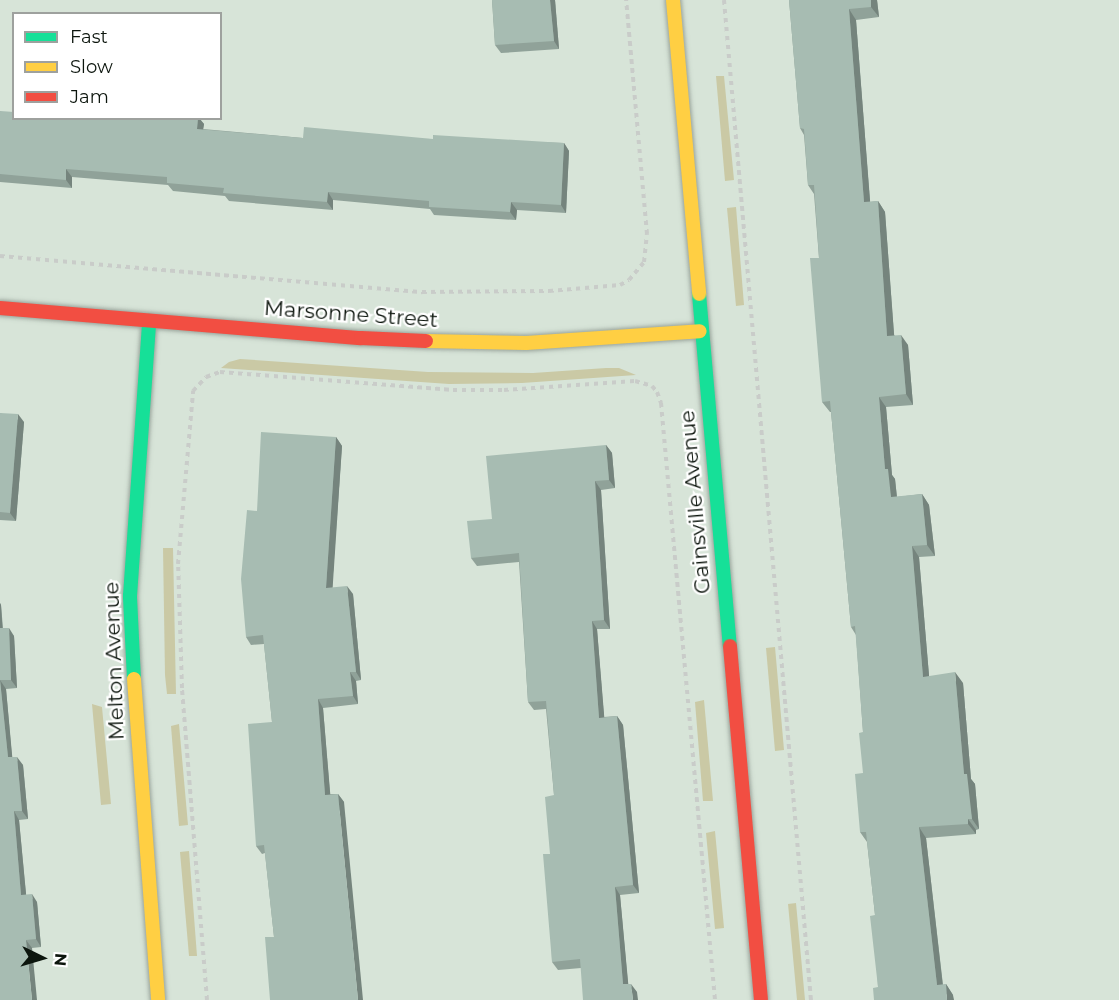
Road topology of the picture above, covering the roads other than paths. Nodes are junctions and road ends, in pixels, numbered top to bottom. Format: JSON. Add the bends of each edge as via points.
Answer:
{"nodes":[{"id":1,"x":673,"y":0,"type":"edge"},
{"id":2,"x":0,"y":308,"type":"edge"},
{"id":3,"x":149,"y":321,"type":"junction"},
{"id":4,"x":700,"y":331,"type":"junction"},
{"id":5,"x":158,"y":1000,"type":"edge"},
{"id":6,"x":760,"y":1000,"type":"edge"}],
"edges":[{"from":1,"to":4,"type":"street","name":"Gainsville Avenue"},
{"from":2,"to":3,"type":"street","name":"Marsonne Street"},
{"from":3,"to":4,"type":"street","name":"Marsonne Street","via":[[361,338],[494,343]]},
{"from":3,"to":5,"type":"street","name":"Melton Avenue","via":[[130,596],[135,714]]},
{"from":4,"to":6,"type":"street","name":"Gainsville Avenue"}]}
